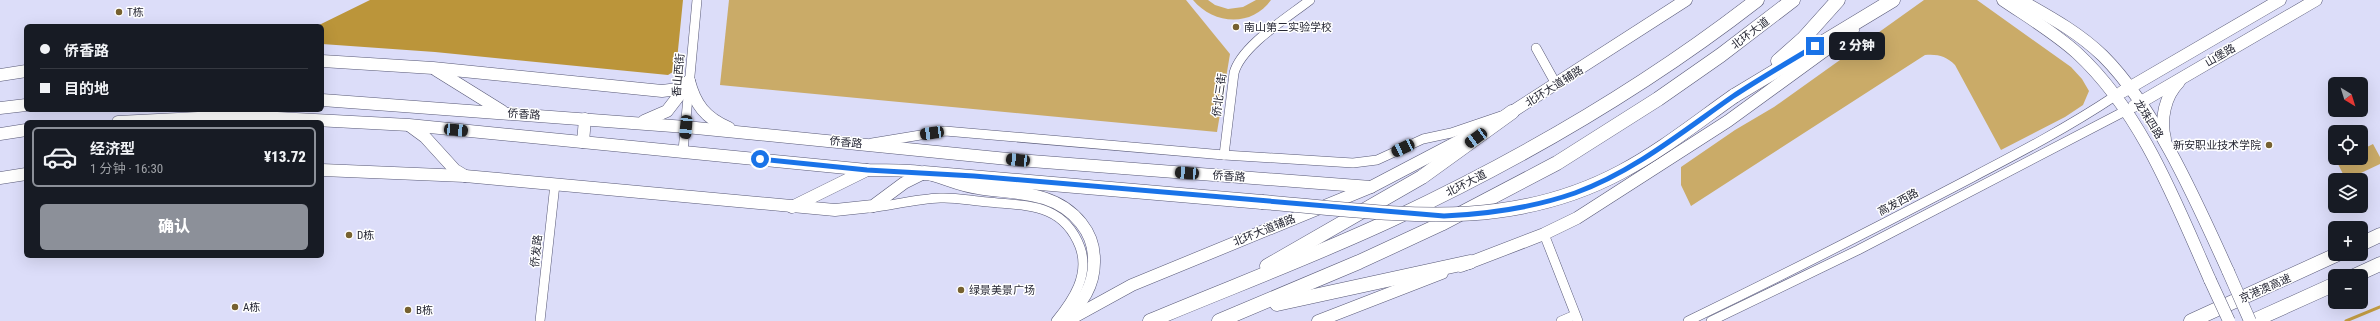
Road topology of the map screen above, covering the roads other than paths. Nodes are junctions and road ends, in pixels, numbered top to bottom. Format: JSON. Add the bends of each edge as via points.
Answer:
{"nodes":[{"id":1,"x":697,"y":0,"type":"edge"},
{"id":2,"x":1310,"y":0,"type":"edge"},
{"id":3,"x":1686,"y":0,"type":"edge"},
{"id":4,"x":1757,"y":0,"type":"edge"},
{"id":5,"x":1793,"y":0,"type":"edge"},
{"id":6,"x":1838,"y":0,"type":"edge"},
{"id":7,"x":1893,"y":0,"type":"edge"},
{"id":8,"x":2003,"y":0,"type":"edge"},
{"id":9,"x":2020,"y":0,"type":"edge"},
{"id":10,"x":2280,"y":0,"type":"edge"},
{"id":11,"x":2316,"y":0,"type":"edge"},
{"id":12,"x":1536,"y":48,"type":"dead end"},
{"id":13,"x":324,"y":61,"type":"edge"},
{"id":14,"x":433,"y":68,"type":"junction"},
{"id":15,"x":24,"y":71,"type":"edge"},
{"id":16,"x":5,"y":74,"type":"edge"},
{"id":17,"x":2186,"y":75,"type":"junction"},
{"id":18,"x":689,"y":81,"type":"junction"},
{"id":19,"x":0,"y":83,"type":"edge"},
{"id":20,"x":1556,"y":84,"type":"junction"},
{"id":21,"x":2129,"y":87,"type":"junction"},
{"id":22,"x":1734,"y":96,"type":"junction"},
{"id":23,"x":2115,"y":96,"type":"junction"},
{"id":24,"x":324,"y":100,"type":"edge"},
{"id":25,"x":2140,"y":102,"type":"junction"},
{"id":26,"x":24,"y":105,"type":"edge"},
{"id":27,"x":0,"y":108,"type":"edge"},
{"id":28,"x":2125,"y":111,"type":"junction"},
{"id":29,"x":505,"y":112,"type":"junction"},
{"id":30,"x":1512,"y":112,"type":"junction"},
{"id":31,"x":585,"y":119,"type":"junction"},
{"id":32,"x":164,"y":120,"type":"edge"},
{"id":33,"x":306,"y":120,"type":"edge"},
{"id":34,"x":324,"y":121,"type":"edge"},
{"id":35,"x":635,"y":123,"type":"junction"},
{"id":36,"x":409,"y":126,"type":"junction"},
{"id":37,"x":686,"y":127,"type":"junction"},
{"id":38,"x":24,"y":130,"type":"edge"},
{"id":39,"x":740,"y":132,"type":"junction"},
{"id":40,"x":0,"y":134,"type":"edge"},
{"id":41,"x":583,"y":142,"type":"junction"},
{"id":42,"x":863,"y":144,"type":"junction"},
{"id":43,"x":683,"y":151,"type":"junction"},
{"id":44,"x":2169,"y":152,"type":"junction"},
{"id":45,"x":1224,"y":155,"type":"junction"},
{"id":46,"x":324,"y":170,"type":"edge"},
{"id":47,"x":867,"y":170,"type":"junction"},
{"id":48,"x":924,"y":173,"type":"junction"},
{"id":49,"x":24,"y":174,"type":"edge"},
{"id":50,"x":465,"y":176,"type":"junction"},
{"id":51,"x":0,"y":178,"type":"edge"},
{"id":52,"x":555,"y":184,"type":"junction"},
{"id":53,"x":1371,"y":187,"type":"junction"},
{"id":54,"x":791,"y":207,"type":"junction"},
{"id":55,"x":867,"y":208,"type":"junction"},
{"id":56,"x":1544,"y":234,"type":"junction"},
{"id":57,"x":2380,"y":235,"type":"edge"},
{"id":58,"x":2368,"y":241,"type":"edge"},
{"id":59,"x":2328,"y":259,"type":"edge"},
{"id":60,"x":1470,"y":262,"type":"junction"},
{"id":61,"x":2380,"y":264,"type":"edge"},
{"id":62,"x":2368,"y":270,"type":"edge"},
{"id":63,"x":2328,"y":287,"type":"edge"},
{"id":64,"x":1226,"y":289,"type":"junction"},
{"id":65,"x":1247,"y":310,"type":"junction"},
{"id":66,"x":1576,"y":318,"type":"edge"},
{"id":67,"x":540,"y":321,"type":"edge"},
{"id":68,"x":1056,"y":321,"type":"edge"},
{"id":69,"x":1062,"y":321,"type":"edge"},
{"id":70,"x":1067,"y":321,"type":"edge"},
{"id":71,"x":1150,"y":321,"type":"edge"},
{"id":72,"x":1219,"y":321,"type":"edge"},
{"id":73,"x":1318,"y":321,"type":"edge"},
{"id":74,"x":1561,"y":321,"type":"edge"},
{"id":75,"x":1688,"y":321,"type":"edge"},
{"id":76,"x":1711,"y":321,"type":"edge"},
{"id":77,"x":2191,"y":321,"type":"edge"},
{"id":78,"x":2229,"y":321,"type":"edge"},
{"id":79,"x":2252,"y":321,"type":"edge"}],
"edges":[{"from":1,"to":18,"type":"street","name":"香山西街"},
{"from":2,"to":45,"type":"street","name":"侨北三街","via":[[1250,48],[1239,61],[1234,73]]},
{"from":3,"to":20,"type":"main road","name":"北环大道辅路"},
{"from":4,"to":64,"type":"highway","name":"北环大道","via":[[1641,82],[1507,162],[1392,220]]},
{"from":5,"to":65,"type":"highway","name":"北环大道","via":[[1658,99],[1557,163],[1441,224]]},
{"from":6,"to":22,"type":"highway","via":[[1785,56]]},
{"from":7,"to":22,"type":"highway"},
{"from":7,"to":56,"type":"main road","via":[[1815,59],[1709,133],[1616,195]]},
{"from":8,"to":23,"type":"main road","name":"龙珠四路","via":[[2068,46],[2087,63]]},
{"from":9,"to":21,"type":"main road","name":"龙珠四路","via":[[2059,20],[2104,57]]},
{"from":10,"to":21,"type":"main road","name":"山堡路"},
{"from":11,"to":17,"type":"main road","name":"山堡路"},
{"from":12,"to":20,"type":"street"},
{"from":13,"to":14,"type":"main road"},
{"from":14,"to":18,"type":"main road","via":[[667,91],[678,89]]},
{"from":14,"to":29,"type":"main road"},
{"from":15,"to":16,"type":"main road"},
{"from":16,"to":19,"type":"main road"},
{"from":17,"to":25,"type":"main road","name":"山堡路"},
{"from":17,"to":44,"type":"main road","via":[[2170,95],[2164,108],[2163,132]]},
{"from":18,"to":35,"type":"main road","via":[[667,111],[652,119]]},
{"from":18,"to":37,"type":"street","name":"香山西街"},
{"from":18,"to":39,"type":"main road","via":[[701,110],[713,120]]},
{"from":20,"to":30,"type":"main road","name":"北环大道辅路"},
{"from":21,"to":23,"type":"main road","name":"山堡路"},
{"from":21,"to":25,"type":"main road","name":"龙珠四路"},
{"from":22,"to":48,"type":"highway","bridge":true,"via":[[1620,173],[1576,192],[1513,210],[1444,216]]},
{"from":23,"to":28,"type":"main road","name":"龙珠四路"},
{"from":23,"to":75,"type":"street","name":"高发西路","via":[[2070,126],[1839,247]]},
{"from":24,"to":29,"type":"main road","name":"侨香路"},
{"from":25,"to":28,"type":"main road","name":"山堡路"},
{"from":25,"to":44,"type":"main road","name":"龙珠四路"},
{"from":26,"to":27,"type":"main road"},
{"from":28,"to":76,"type":"street","via":[[1858,250]]},
{"from":28,"to":78,"type":"main road","name":"龙珠四路","bridge":true,"via":[[2168,185]]},
{"from":29,"to":31,"type":"main road","name":"侨香路"},
{"from":30,"to":45,"type":"street","via":[[1451,133],[1423,139],[1377,160],[1365,162]]},
{"from":30,"to":53,"type":"main road","name":"北环大道辅路"},
{"from":30,"to":64,"type":"highway","via":[[1422,177]]},
{"from":31,"to":35,"type":"main road","name":"侨香路"},
{"from":31,"to":41,"type":"main road"},
{"from":32,"to":33,"type":"main road","name":"侨香路","via":[[238,116]]},
{"from":34,"to":36,"type":"main road","name":"侨香路"},
{"from":35,"to":37,"type":"main road","name":"侨香路"},
{"from":36,"to":41,"type":"main road","name":"侨香路"},
{"from":36,"to":50,"type":"main road","via":[[425,137],[455,170]]},
{"from":37,"to":39,"type":"main road","name":"侨香路"},
{"from":37,"to":43,"type":"street","name":"香山西街"},
{"from":38,"to":40,"type":"main road"},
{"from":39,"to":42,"type":"main road","name":"侨香路"},
{"from":41,"to":43,"type":"main road","name":"侨香路"},
{"from":42,"to":45,"type":"street","via":[[945,131]]},
{"from":42,"to":53,"type":"main road","name":"侨香路","via":[[1018,160]]},
{"from":43,"to":47,"type":"main road","name":"侨香路"},
{"from":44,"to":79,"type":"main road","name":"龙珠四路","bridge":true,"via":[[2196,201]]},
{"from":46,"to":50,"type":"main road"},
{"from":47,"to":48,"type":"main road","name":"侨香路"},
{"from":47,"to":54,"type":"main road"},
{"from":48,"to":55,"type":"main road"},
{"from":48,"to":69,"type":"main road","name":"侨香路","via":[[970,187],[1046,198],[1068,209],[1077,218],[1091,241],[1094,267],[1092,279],[1082,301]]},
{"from":49,"to":51,"type":"main road"},
{"from":50,"to":52,"type":"main road"},
{"from":52,"to":54,"type":"main road"},
{"from":52,"to":67,"type":"street","name":"侨发路"},
{"from":53,"to":70,"type":"main road","name":"北环大道辅路","via":[[1147,279],[1104,299]]},
{"from":54,"to":55,"type":"main road","via":[[835,210]]},
{"from":55,"to":68,"type":"street","via":[[946,198],[1030,206],[1060,218],[1072,232],[1082,252],[1084,263],[1079,286]]},
{"from":56,"to":60,"type":"main road"},
{"from":56,"to":66,"type":"street"},
{"from":57,"to":58,"type":"highway"},
{"from":59,"to":77,"type":"highway","name":"京港澳高速"},
{"from":60,"to":65,"type":"highway"},
{"from":60,"to":73,"type":"main road"},
{"from":61,"to":62,"type":"highway"},
{"from":63,"to":79,"type":"highway"},
{"from":64,"to":71,"type":"highway","name":"北环大道"},
{"from":65,"to":72,"type":"highway","name":"北环大道"},
{"from":66,"to":74,"type":"street"}]}
